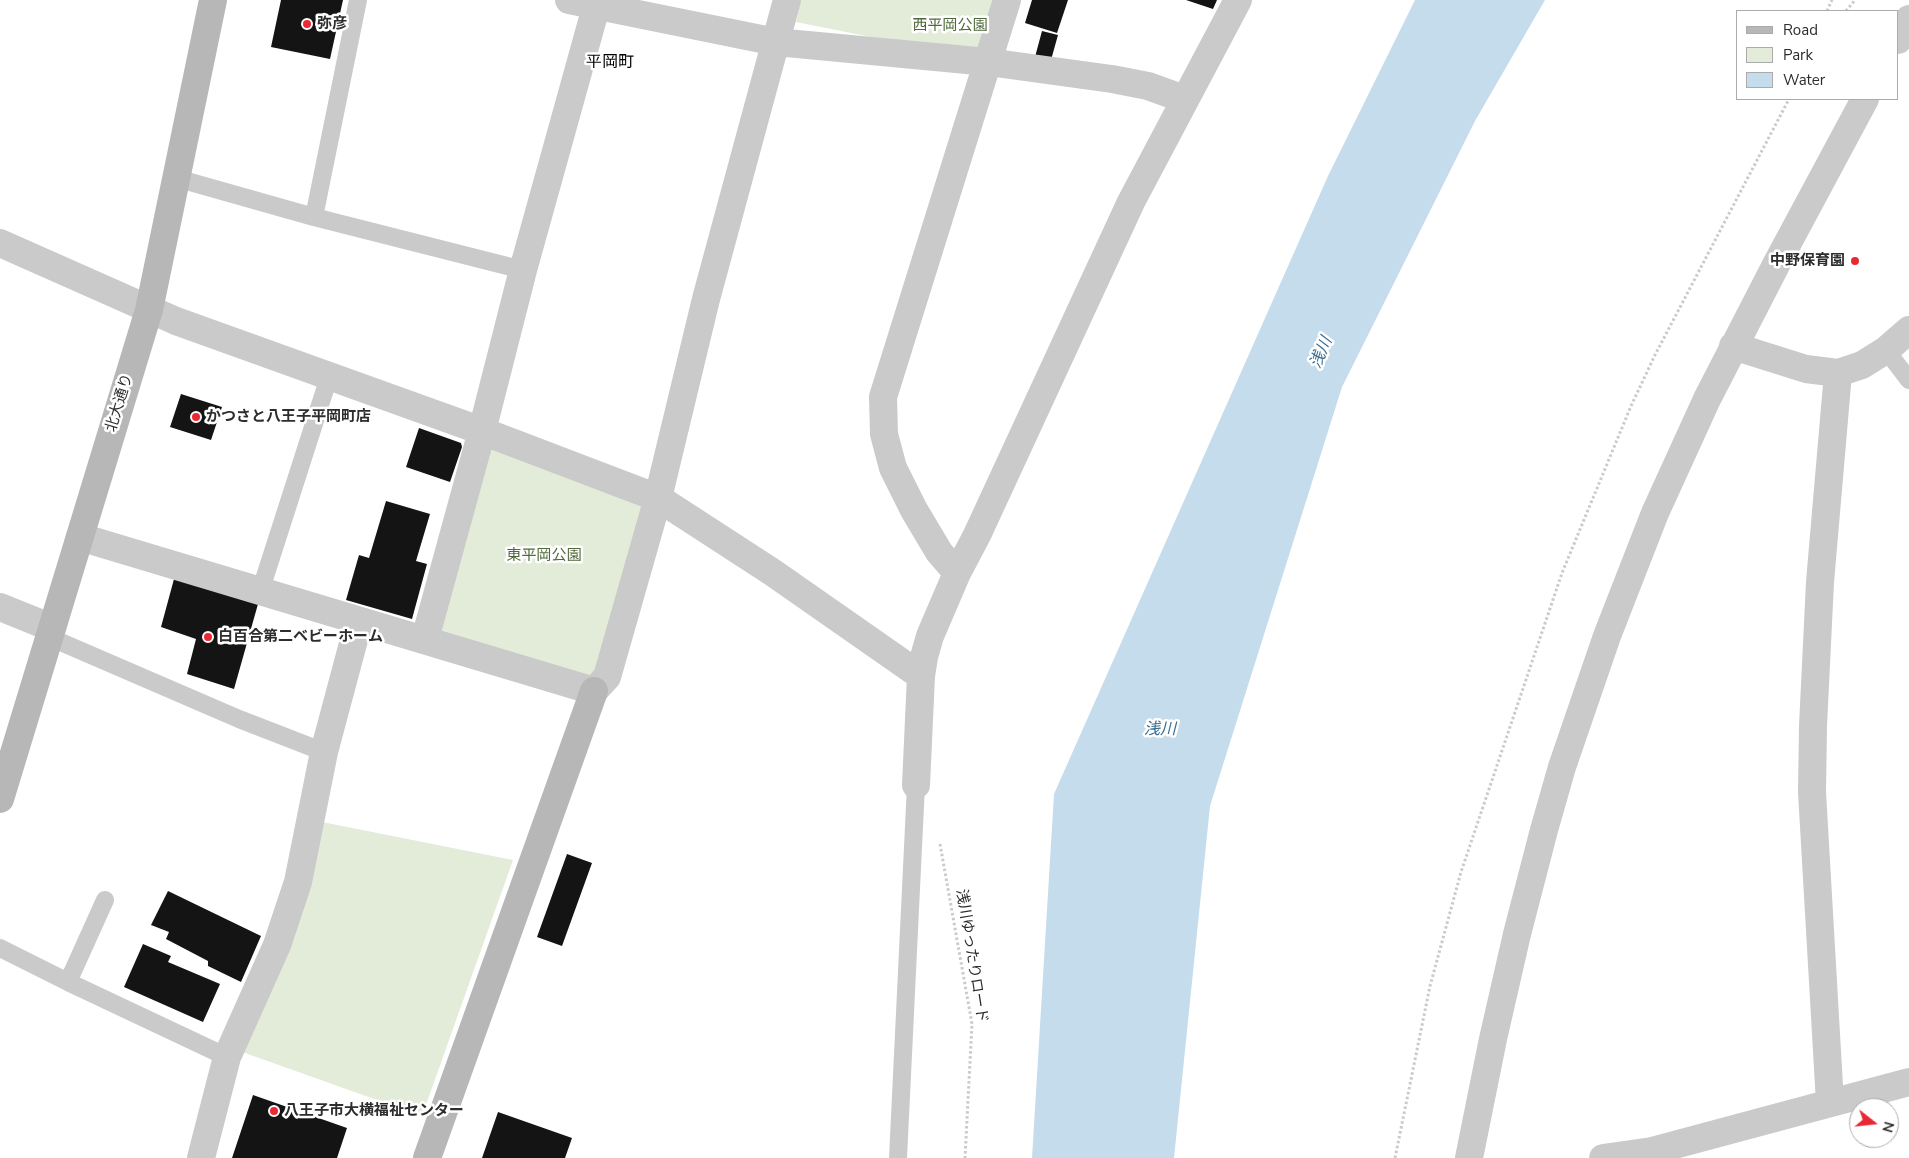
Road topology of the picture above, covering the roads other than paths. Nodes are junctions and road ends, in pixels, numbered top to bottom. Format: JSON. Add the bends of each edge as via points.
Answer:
{"nodes":[{"id":1,"x":213,"y":0,"type":"edge"},
{"id":2,"x":358,"y":0,"type":"edge"},
{"id":3,"x":569,"y":0,"type":"edge"},
{"id":4,"x":787,"y":0,"type":"edge"},
{"id":5,"x":1007,"y":0,"type":"edge"},
{"id":6,"x":1238,"y":0,"type":"edge"},
{"id":7,"x":597,"y":3,"type":"edge"},
{"id":8,"x":776,"y":42,"type":"junction"},
{"id":9,"x":988,"y":62,"type":"junction"},
{"id":10,"x":1184,"y":99,"type":"junction"},
{"id":11,"x":1865,"y":100,"type":"edge"},
{"id":12,"x":176,"y":178,"type":"junction"},
{"id":13,"x":314,"y":217,"type":"junction"},
{"id":14,"x":0,"y":243,"type":"edge"},
{"id":15,"x":523,"y":270,"type":"junction"},
{"id":16,"x":149,"y":310,"type":"junction"},
{"id":17,"x":1909,"y":330,"type":"edge"},
{"id":18,"x":1733,"y":346,"type":"junction"},
{"id":19,"x":1886,"y":350,"type":"junction"},
{"id":20,"x":1838,"y":373,"type":"junction"},
{"id":21,"x":329,"y":377,"type":"junction"},
{"id":22,"x":1909,"y":380,"type":"edge"},
{"id":23,"x":482,"y":431,"type":"junction"},
{"id":24,"x":658,"y":498,"type":"junction"},
{"id":25,"x":80,"y":537,"type":"junction"},
{"id":26,"x":957,"y":573,"type":"junction"},
{"id":27,"x":260,"y":592,"type":"junction"},
{"id":28,"x":0,"y":608,"type":"edge"},
{"id":29,"x":359,"y":621,"type":"junction"},
{"id":30,"x":51,"y":632,"type":"junction"},
{"id":31,"x":425,"y":639,"type":"junction"},
{"id":32,"x":921,"y":676,"type":"junction"},
{"id":33,"x":594,"y":691,"type":"junction"},
{"id":34,"x":324,"y":752,"type":"junction"},
{"id":35,"x":916,"y":786,"type":"joint"},
{"id":36,"x":0,"y":799,"type":"edge"},
{"id":37,"x":105,"y":900,"type":"dead end"},
{"id":38,"x":0,"y":948,"type":"edge"},
{"id":39,"x":68,"y":982,"type":"junction"},
{"id":40,"x":226,"y":1057,"type":"junction"},
{"id":41,"x":1909,"y":1082,"type":"edge"},
{"id":42,"x":1830,"y":1104,"type":"junction"},
{"id":43,"x":201,"y":1158,"type":"edge"},
{"id":44,"x":427,"y":1158,"type":"edge"},
{"id":45,"x":898,"y":1158,"type":"edge"},
{"id":46,"x":1469,"y":1158,"type":"edge"},
{"id":47,"x":1603,"y":1158,"type":"edge"}],
"edges":[{"from":1,"to":12,"type":"street","name":"北大通り"},
{"from":2,"to":13,"type":"lane"},
{"from":3,"to":7,"type":"street"},
{"from":4,"to":8,"type":"street"},
{"from":5,"to":9,"type":"street"},
{"from":6,"to":10,"type":"street"},
{"from":7,"to":8,"type":"street"},
{"from":7,"to":15,"type":"street"},
{"from":8,"to":9,"type":"street"},
{"from":8,"to":24,"type":"street","via":[[706,299]]},
{"from":9,"to":10,"type":"street","via":[[1148,86]]},
{"from":9,"to":26,"type":"street","via":[[883,397],[884,434],[893,468],[939,552]]},
{"from":10,"to":26,"type":"street","via":[[1131,202]]},
{"from":11,"to":18,"type":"street"},
{"from":12,"to":13,"type":"lane"},
{"from":12,"to":16,"type":"street","name":"北大通り"},
{"from":13,"to":15,"type":"lane"},
{"from":14,"to":16,"type":"street"},
{"from":15,"to":23,"type":"street"},
{"from":16,"to":21,"type":"street"},
{"from":16,"to":25,"type":"street","name":"北大通り"},
{"from":17,"to":19,"type":"street"},
{"from":18,"to":20,"type":"street","via":[[1806,369]]},
{"from":18,"to":46,"type":"street","via":[[1655,513],[1567,750],[1517,934]]},
{"from":19,"to":20,"type":"street","via":[[1862,365]]},
{"from":19,"to":22,"type":"lane"},
{"from":20,"to":42,"type":"street","via":[[1820,582],[1812,783]]},
{"from":21,"to":23,"type":"street"},
{"from":21,"to":27,"type":"lane"},
{"from":23,"to":24,"type":"street"},
{"from":23,"to":31,"type":"street"},
{"from":24,"to":32,"type":"street","via":[[772,572]]},
{"from":24,"to":33,"type":"street","via":[[607,677]]},
{"from":25,"to":27,"type":"street"},
{"from":25,"to":30,"type":"street","name":"北大通り"},
{"from":26,"to":32,"type":"street","via":[[930,636]]},
{"from":27,"to":29,"type":"street"},
{"from":28,"to":30,"type":"street"},
{"from":29,"to":31,"type":"street"},
{"from":29,"to":34,"type":"street"},
{"from":30,"to":34,"type":"lane","via":[[239,719]]},
{"from":30,"to":36,"type":"street","name":"北大通り"},
{"from":31,"to":33,"type":"street"},
{"from":32,"to":35,"type":"street"},
{"from":33,"to":44,"type":"street"},
{"from":34,"to":40,"type":"street","via":[[298,882],[277,945]]},
{"from":35,"to":45,"type":"lane"},
{"from":37,"to":39,"type":"lane"},
{"from":38,"to":39,"type":"lane"},
{"from":39,"to":40,"type":"lane"},
{"from":40,"to":43,"type":"street"},
{"from":41,"to":42,"type":"street"},
{"from":42,"to":47,"type":"street","via":[[1652,1151]]}]}
